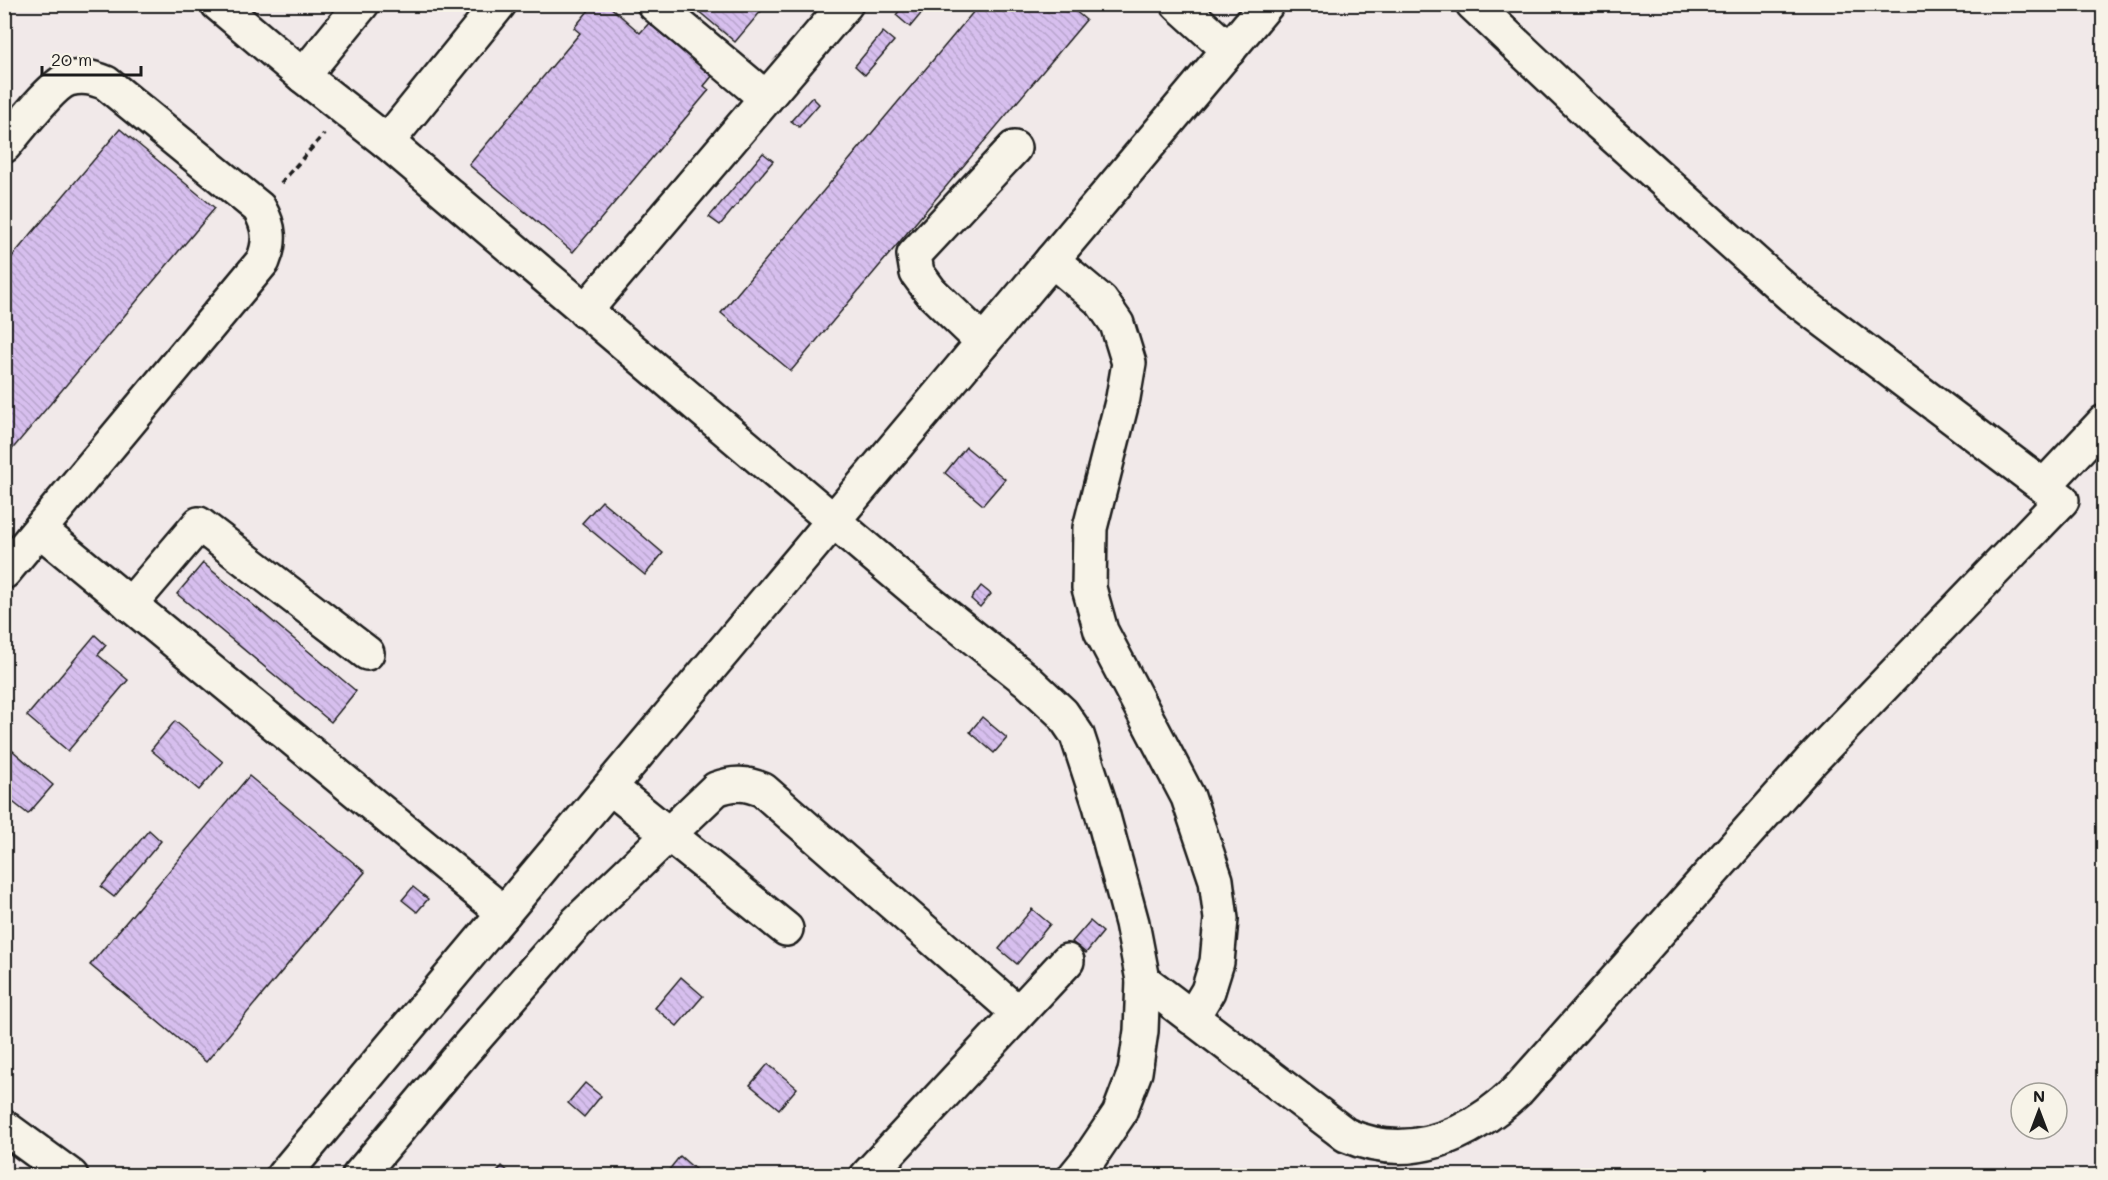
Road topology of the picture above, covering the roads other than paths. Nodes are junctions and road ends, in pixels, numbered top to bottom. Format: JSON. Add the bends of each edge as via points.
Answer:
{"nodes":[{"id":1,"x":218,"y":4,"type":"edge"},
{"id":2,"x":362,"y":4,"type":"edge"},
{"id":3,"x":499,"y":4,"type":"edge"},
{"id":4,"x":654,"y":4,"type":"edge"},
{"id":5,"x":846,"y":4,"type":"edge"},
{"id":6,"x":1178,"y":4,"type":"edge"},
{"id":7,"x":1267,"y":4,"type":"edge"},
{"id":8,"x":1473,"y":4,"type":"edge"},
{"id":9,"x":1229,"y":50,"type":"junction"},
{"id":10,"x":303,"y":76,"type":"junction"},
{"id":11,"x":766,"y":98,"type":"junction"},
{"id":12,"x":387,"y":142,"type":"junction"},
{"id":13,"x":4,"y":146,"type":"edge"},
{"id":14,"x":1014,"y":148,"type":"dead end"},
{"id":15,"x":1052,"y":260,"type":"junction"},
{"id":16,"x":585,"y":311,"type":"junction"},
{"id":17,"x":983,"y":342,"type":"junction"},
{"id":18,"x":2103,"y":422,"type":"edge"},
{"id":19,"x":2044,"y":486,"type":"junction"},
{"id":20,"x":833,"y":521,"type":"junction"},
{"id":21,"x":40,"y":530,"type":"junction"},
{"id":22,"x":4,"y":572,"type":"edge"},
{"id":23,"x":130,"y":605,"type":"junction"},
{"id":24,"x":367,"y":653,"type":"dead end"},
{"id":25,"x":610,"y":787,"type":"junction"},
{"id":26,"x":669,"y":835,"type":"junction"},
{"id":27,"x":504,"y":913,"type":"junction"},
{"id":28,"x":786,"y":929,"type":"dead end"},
{"id":29,"x":1067,"y":961,"type":"dead end"},
{"id":30,"x":1143,"y":980,"type":"junction"},
{"id":31,"x":1018,"y":1013,"type":"junction"},
{"id":32,"x":1192,"y":1017,"type":"junction"},
{"id":33,"x":4,"y":1126,"type":"edge"},
{"id":34,"x":1090,"y":1170,"type":"edge"},
{"id":35,"x":71,"y":1176,"type":"edge"},
{"id":36,"x":283,"y":1176,"type":"edge"},
{"id":37,"x":359,"y":1176,"type":"edge"},
{"id":38,"x":867,"y":1176,"type":"edge"}],
"edges":[{"from":1,"to":10,"type":"lane"},
{"from":2,"to":10,"type":"lane"},
{"from":3,"to":12,"type":"lane"},
{"from":4,"to":11,"type":"lane"},
{"from":5,"to":11,"type":"lane"},
{"from":6,"to":9,"type":"lane"},
{"from":7,"to":9,"type":"lane"},
{"from":8,"to":19,"type":"lane","via":[[1792,296]]},
{"from":9,"to":15,"type":"lane"},
{"from":10,"to":12,"type":"lane"},
{"from":11,"to":16,"type":"lane"},
{"from":12,"to":16,"type":"lane"},
{"from":13,"to":21,"type":"lane","via":[[55,87],[67,80],[91,78],[106,83],[259,208],[269,234],[262,261]]},
{"from":14,"to":17,"type":"lane","via":[[914,255],[917,273],[931,292]]},
{"from":15,"to":17,"type":"lane"},
{"from":15,"to":32,"type":"lane","via":[[1101,301],[1117,324],[1129,363],[1090,528],[1089,588],[1101,631],[1188,797],[1216,880],[1221,919],[1217,962],[1208,991]]},
{"from":16,"to":20,"type":"lane"},
{"from":17,"to":20,"type":"lane"},
{"from":18,"to":19,"type":"lane"},
{"from":19,"to":32,"type":"lane","via":[[2062,500],[1810,762],[1517,1091],[1477,1124],[1450,1137],[1417,1145],[1388,1147],[1364,1143],[1346,1135]]},
{"from":20,"to":25,"type":"lane"},
{"from":20,"to":30,"type":"lane","via":[[1028,681],[1062,713],[1077,735],[1132,923]]},
{"from":21,"to":22,"type":"lane"},
{"from":21,"to":23,"type":"lane"},
{"from":23,"to":24,"type":"lane","via":[[200,524]]},
{"from":23,"to":27,"type":"lane"},
{"from":25,"to":26,"type":"lane"},
{"from":25,"to":27,"type":"lane"},
{"from":26,"to":28,"type":"lane"},
{"from":26,"to":31,"type":"lane","via":[[716,789],[746,784],[763,790]]},
{"from":26,"to":37,"type":"lane","via":[[577,922]]},
{"from":27,"to":36,"type":"lane"},
{"from":29,"to":31,"type":"lane"},
{"from":30,"to":32,"type":"lane"},
{"from":30,"to":34,"type":"lane","via":[[1135,1072]]},
{"from":31,"to":38,"type":"lane"},
{"from":33,"to":35,"type":"lane"}]}
